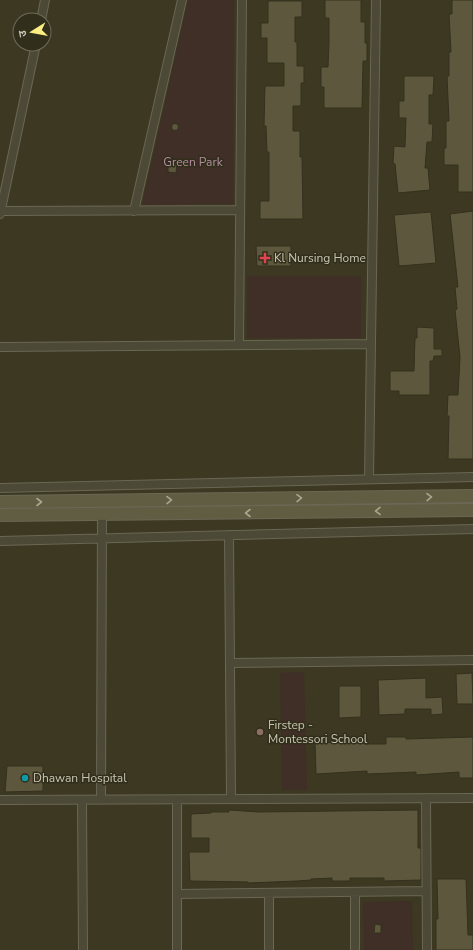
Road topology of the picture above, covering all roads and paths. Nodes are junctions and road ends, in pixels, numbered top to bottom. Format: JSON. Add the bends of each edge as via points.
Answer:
{"nodes":[{"id":1,"x":45,"y":0,"type":"edge"},
{"id":2,"x":182,"y":0,"type":"edge"},
{"id":3,"x":242,"y":0,"type":"edge"},
{"id":4,"x":376,"y":0,"type":"edge"},
{"id":5,"x":43,"y":12,"type":"edge"},
{"id":6,"x":34,"y":52,"type":"edge"},
{"id":7,"x":240,"y":210,"type":"junction"},
{"id":8,"x":134,"y":211,"type":"junction"},
{"id":9,"x":0,"y":213,"type":"edge"},
{"id":10,"x":371,"y":344,"type":"junction"},
{"id":11,"x":239,"y":345,"type":"junction"},
{"id":12,"x":0,"y":347,"type":"edge"},
{"id":13,"x":473,"y":477,"type":"edge"},
{"id":14,"x":369,"y":479,"type":"junction"},
{"id":15,"x":0,"y":488,"type":"edge"},
{"id":16,"x":473,"y":496,"type":"edge"},
{"id":17,"x":0,"y":502,"type":"edge"},
{"id":18,"x":473,"y":510,"type":"edge"},
{"id":19,"x":102,"y":514,"type":"junction"},
{"id":20,"x":0,"y":515,"type":"edge"},
{"id":21,"x":473,"y":529,"type":"edge"},
{"id":22,"x":229,"y":535,"type":"junction"},
{"id":23,"x":102,"y":538,"type":"junction"},
{"id":24,"x":0,"y":541,"type":"edge"},
{"id":25,"x":473,"y":660,"type":"edge"},
{"id":26,"x":230,"y":663,"type":"junction"},
{"id":27,"x":426,"y":798,"type":"junction"},
{"id":28,"x":473,"y":798,"type":"edge"},
{"id":29,"x":231,"y":799,"type":"junction"},
{"id":30,"x":0,"y":800,"type":"edge"},
{"id":31,"x":82,"y":800,"type":"junction"},
{"id":32,"x":101,"y":800,"type":"junction"},
{"id":33,"x":177,"y":800,"type":"junction"},
{"id":34,"x":426,"y":891,"type":"junction"},
{"id":35,"x":355,"y":892,"type":"junction"},
{"id":36,"x":269,"y":893,"type":"junction"},
{"id":37,"x":177,"y":894,"type":"junction"},
{"id":38,"x":83,"y":950,"type":"edge"},
{"id":39,"x":177,"y":950,"type":"edge"},
{"id":40,"x":269,"y":950,"type":"edge"},
{"id":41,"x":355,"y":950,"type":"edge"},
{"id":42,"x":427,"y":950,"type":"edge"}],
"edges":[{"from":1,"to":5,"type":"street"},
{"from":2,"to":8,"type":"street"},
{"from":3,"to":7,"type":"street"},
{"from":4,"to":10,"type":"street"},
{"from":6,"to":9,"type":"street"},
{"from":7,"to":8,"type":"street"},
{"from":7,"to":11,"type":"street"},
{"from":8,"to":9,"type":"street"},
{"from":10,"to":11,"type":"street"},
{"from":10,"to":14,"type":"street"},
{"from":11,"to":12,"type":"street"},
{"from":13,"to":14,"type":"street"},
{"from":14,"to":15,"type":"street"},
{"from":17,"to":16,"type":"street","one_way":true},
{"from":18,"to":19,"type":"street","one_way":true},
{"from":19,"to":20,"type":"street"},
{"from":19,"to":23,"type":"street"},
{"from":21,"to":22,"type":"street"},
{"from":22,"to":23,"type":"street"},
{"from":22,"to":26,"type":"street"},
{"from":23,"to":24,"type":"street"},
{"from":23,"to":32,"type":"street"},
{"from":25,"to":26,"type":"street"},
{"from":26,"to":29,"type":"street"},
{"from":27,"to":28,"type":"street"},
{"from":27,"to":29,"type":"street"},
{"from":27,"to":34,"type":"street"},
{"from":29,"to":33,"type":"street"},
{"from":30,"to":31,"type":"street"},
{"from":31,"to":32,"type":"street"},
{"from":31,"to":38,"type":"street"},
{"from":32,"to":33,"type":"street"},
{"from":33,"to":37,"type":"street"},
{"from":34,"to":35,"type":"street"},
{"from":34,"to":42,"type":"street"},
{"from":35,"to":36,"type":"street"},
{"from":35,"to":41,"type":"street"},
{"from":36,"to":37,"type":"street"},
{"from":36,"to":40,"type":"street"},
{"from":37,"to":39,"type":"street"}]}
